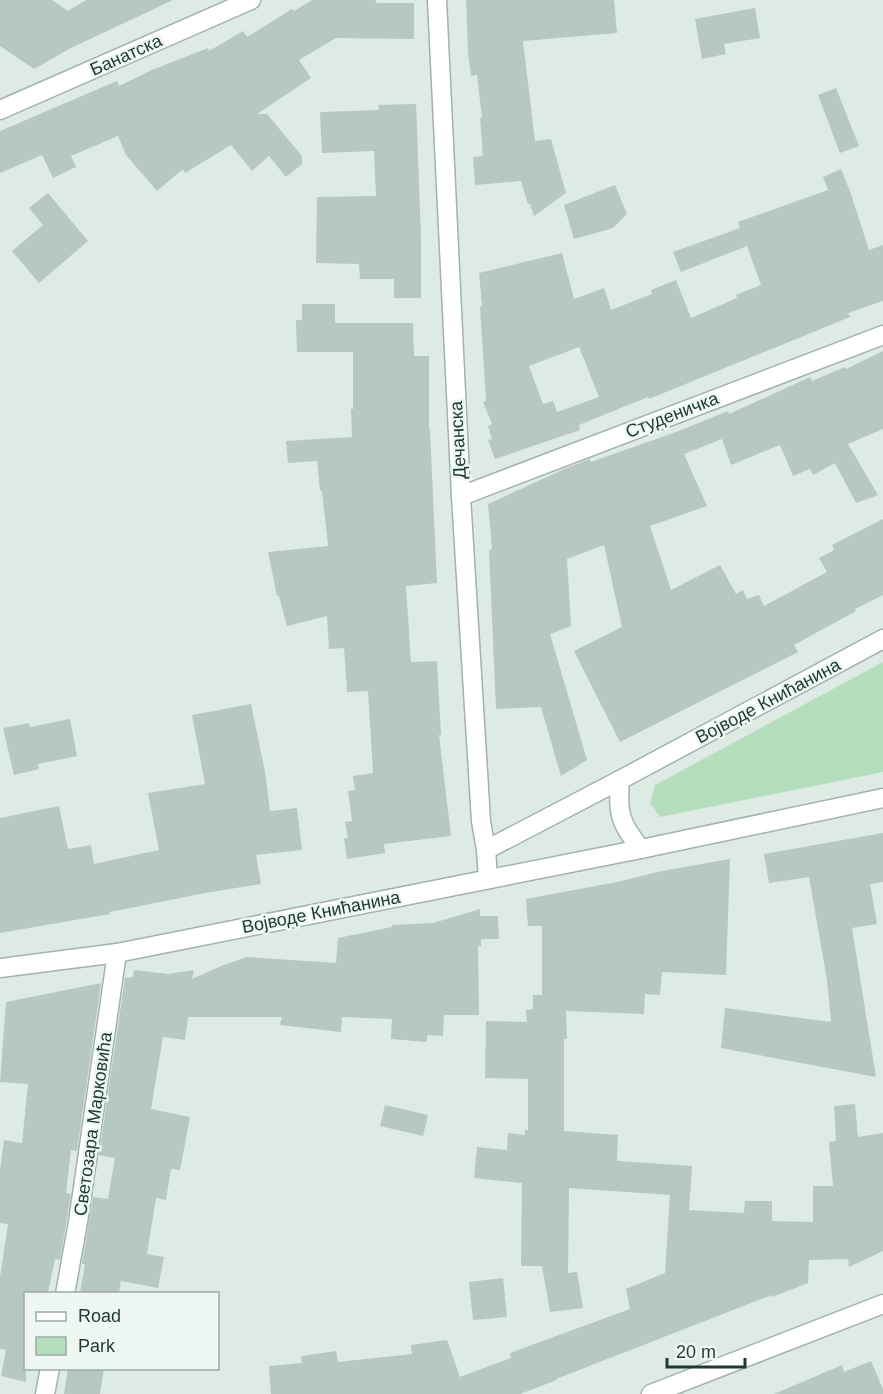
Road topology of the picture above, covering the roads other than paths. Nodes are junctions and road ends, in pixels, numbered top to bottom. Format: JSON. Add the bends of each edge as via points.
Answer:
{"nodes":[{"id":1,"x":251,"y":0,"type":"edge"},
{"id":2,"x":437,"y":0,"type":"edge"},
{"id":3,"x":0,"y":110,"type":"edge"},
{"id":4,"x":883,"y":335,"type":"edge"},
{"id":5,"x":461,"y":496,"type":"junction"},
{"id":6,"x":883,"y":639,"type":"edge"},
{"id":7,"x":620,"y":780,"type":"junction"},
{"id":8,"x":883,"y":798,"type":"edge"},
{"id":9,"x":641,"y":849,"type":"junction"},
{"id":10,"x":486,"y":850,"type":"junction"},
{"id":11,"x":488,"y":879,"type":"junction"},
{"id":12,"x":117,"y":953,"type":"junction"},
{"id":13,"x":0,"y":968,"type":"edge"},
{"id":14,"x":65,"y":1292,"type":"edge"},
{"id":15,"x":883,"y":1304,"type":"edge"},
{"id":16,"x":50,"y":1370,"type":"edge"},
{"id":17,"x":45,"y":1394,"type":"edge"},
{"id":18,"x":651,"y":1394,"type":"edge"}],
"edges":[{"from":1,"to":3,"type":"street","name":"Банатска"},
{"from":2,"to":5,"type":"street","name":"Дечанска"},
{"from":4,"to":5,"type":"street","name":"Студеничка"},
{"from":5,"to":10,"type":"street","name":"Дечанска"},
{"from":6,"to":7,"type":"street","name":"Војводе Книћанина"},
{"from":7,"to":9,"type":"street","via":[[621,818]]},
{"from":7,"to":10,"type":"street","name":"Војводе Книћанина"},
{"from":8,"to":9,"type":"street","name":"Војводе Книћанина"},
{"from":9,"to":11,"type":"street","name":"Војводе Книћанина"},
{"from":10,"to":11,"type":"street","name":"Дечанска"},
{"from":11,"to":12,"type":"street","name":"Војводе Книћанина"},
{"from":12,"to":13,"type":"street","name":"Војводе Книћанина"},
{"from":12,"to":14,"type":"street","name":"Светозара Марковића"},
{"from":15,"to":18,"type":"street"},
{"from":16,"to":17,"type":"street"}]}
